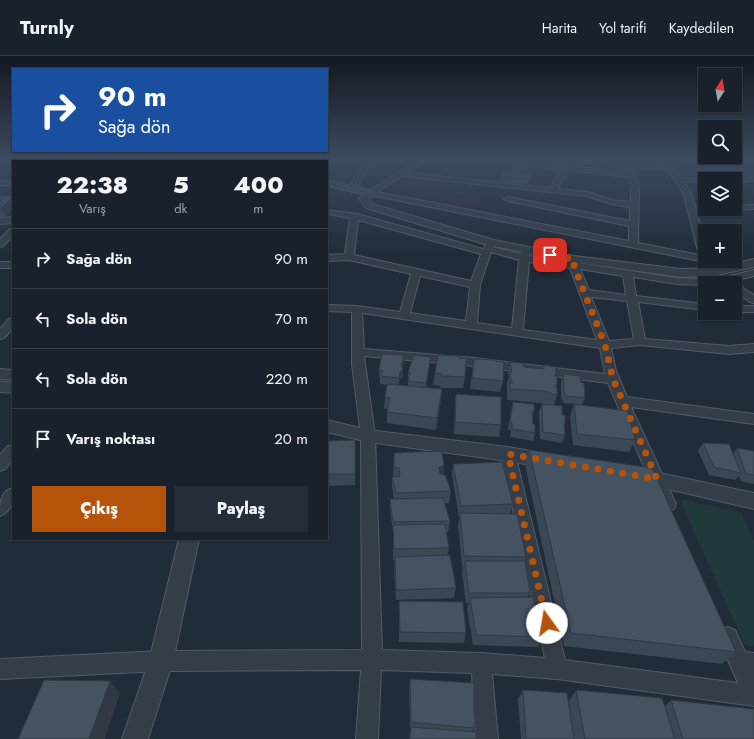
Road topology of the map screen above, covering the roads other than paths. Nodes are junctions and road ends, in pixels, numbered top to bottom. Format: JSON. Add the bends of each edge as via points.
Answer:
{"nodes":[{"id":1,"x":349,"y":192,"type":"edge"},
{"id":2,"x":365,"y":192,"type":"edge"},
{"id":3,"x":511,"y":192,"type":"edge"},
{"id":4,"x":570,"y":192,"type":"edge"},
{"id":5,"x":635,"y":192,"type":"edge"},
{"id":6,"x":687,"y":192,"type":"edge"},
{"id":7,"x":370,"y":193,"type":"junction"},
{"id":8,"x":504,"y":204,"type":"junction"},
{"id":9,"x":635,"y":206,"type":"junction"},
{"id":10,"x":598,"y":207,"type":"junction"},
{"id":11,"x":754,"y":207,"type":"edge"},
{"id":12,"x":742,"y":208,"type":"edge"},
{"id":13,"x":692,"y":209,"type":"junction"},
{"id":14,"x":698,"y":209,"type":"edge"},
{"id":15,"x":328,"y":212,"type":"edge"},
{"id":16,"x":354,"y":216,"type":"junction"},
{"id":17,"x":490,"y":216,"type":"junction"},
{"id":18,"x":12,"y":220,"type":"edge"},
{"id":19,"x":0,"y":221,"type":"edge"},
{"id":20,"x":633,"y":224,"type":"junction"},
{"id":21,"x":12,"y":232,"type":"edge"},
{"id":22,"x":698,"y":233,"type":"edge"},
{"id":23,"x":1,"y":242,"type":"edge"},
{"id":24,"x":633,"y":246,"type":"junction"},
{"id":25,"x":489,"y":249,"type":"junction"},
{"id":26,"x":525,"y":254,"type":"junction"},
{"id":27,"x":349,"y":257,"type":"junction"},
{"id":28,"x":328,"y":258,"type":"edge"},
{"id":29,"x":698,"y":259,"type":"edge"},
{"id":30,"x":574,"y":262,"type":"junction"},
{"id":31,"x":754,"y":263,"type":"edge"},
{"id":32,"x":0,"y":265,"type":"edge"},
{"id":33,"x":12,"y":265,"type":"edge"},
{"id":34,"x":710,"y":268,"type":"edge"},
{"id":35,"x":416,"y":272,"type":"junction"},
{"id":36,"x":713,"y":272,"type":"junction"},
{"id":37,"x":627,"y":273,"type":"junction"},
{"id":38,"x":754,"y":273,"type":"edge"},
{"id":39,"x":720,"y":276,"type":"edge"},
{"id":40,"x":742,"y":277,"type":"edge"},
{"id":41,"x":698,"y":282,"type":"edge"},
{"id":42,"x":475,"y":285,"type":"junction"},
{"id":43,"x":742,"y":291,"type":"edge"},
{"id":44,"x":585,"y":293,"type":"junction"},
{"id":45,"x":632,"y":299,"type":"junction"},
{"id":46,"x":754,"y":300,"type":"edge"},
{"id":47,"x":698,"y":307,"type":"edge"},
{"id":48,"x":328,"y":308,"type":"edge"},
{"id":49,"x":357,"y":309,"type":"junction"},
{"id":50,"x":742,"y":309,"type":"edge"},
{"id":51,"x":754,"y":309,"type":"edge"},
{"id":52,"x":404,"y":316,"type":"junction"},
{"id":53,"x":12,"y":322,"type":"edge"},
{"id":54,"x":471,"y":325,"type":"junction"},
{"id":55,"x":517,"y":332,"type":"junction"},
{"id":56,"x":0,"y":336,"type":"edge"},
{"id":57,"x":640,"y":342,"type":"junction"},
{"id":58,"x":605,"y":345,"type":"junction"},
{"id":59,"x":754,"y":348,"type":"edge"},
{"id":60,"x":358,"y":352,"type":"junction"},
{"id":61,"x":0,"y":374,"type":"edge"},
{"id":62,"x":12,"y":375,"type":"edge"},
{"id":63,"x":613,"y":379,"type":"junction"},
{"id":64,"x":0,"y":387,"type":"edge"},
{"id":65,"x":12,"y":388,"type":"edge"},
{"id":66,"x":622,"y":401,"type":"junction"},
{"id":67,"x":754,"y":419,"type":"edge"},
{"id":68,"x":328,"y":426,"type":"edge"},
{"id":69,"x":368,"y":436,"type":"junction"},
{"id":70,"x":12,"y":451,"type":"edge"},
{"id":71,"x":508,"y":454,"type":"junction"},
{"id":72,"x":563,"y":463,"type":"edge"},
{"id":73,"x":0,"y":466,"type":"edge"},
{"id":74,"x":618,"y":472,"type":"edge"},
{"id":75,"x":657,"y":479,"type":"junction"},
{"id":76,"x":8,"y":494,"type":"edge"},
{"id":77,"x":754,"y":501,"type":"edge"},
{"id":78,"x":0,"y":509,"type":"edge"},
{"id":79,"x":673,"y":515,"type":"edge"},
{"id":80,"x":189,"y":540,"type":"edge"},
{"id":81,"x":722,"y":625,"type":"edge"},
{"id":82,"x":372,"y":660,"type":"junction"},
{"id":83,"x":161,"y":661,"type":"junction"},
{"id":84,"x":746,"y":662,"type":"edge"},
{"id":85,"x":481,"y":663,"type":"junction"},
{"id":86,"x":0,"y":669,"type":"edge"},
{"id":87,"x":557,"y":669,"type":"junction"},
{"id":88,"x":754,"y":696,"type":"edge"},
{"id":89,"x":135,"y":739,"type":"edge"},
{"id":90,"x":367,"y":739,"type":"edge"},
{"id":91,"x":488,"y":739,"type":"edge"}],
"edges":[{"from":1,"to":7,"type":"main road"},
{"from":2,"to":7,"type":"main road"},
{"from":3,"to":8,"type":"street"},
{"from":4,"to":10,"type":"street","via":[[588,194]]},
{"from":5,"to":9,"type":"street"},
{"from":6,"to":13,"type":"street"},
{"from":7,"to":17,"type":"street"},
{"from":7,"to":25,"type":"street","via":[[364,199],[369,206]]},
{"from":8,"to":10,"type":"street"},
{"from":8,"to":17,"type":"street"},
{"from":9,"to":10,"type":"street"},
{"from":9,"to":20,"type":"street"},
{"from":10,"to":20,"type":"street"},
{"from":11,"to":12,"type":"street"},
{"from":13,"to":14,"type":"street"},
{"from":13,"to":22,"type":"street"},
{"from":15,"to":16,"type":"street"},
{"from":16,"to":25,"type":"street"},
{"from":16,"to":27,"type":"street"},
{"from":17,"to":24,"type":"street"},
{"from":18,"to":19,"type":"street"},
{"from":20,"to":24,"type":"street"},
{"from":21,"to":23,"type":"street"},
{"from":24,"to":29,"type":"street"},
{"from":25,"to":26,"type":"street"},
{"from":25,"to":42,"type":"street"},
{"from":26,"to":30,"type":"street"},
{"from":26,"to":55,"type":"street"},
{"from":27,"to":28,"type":"street"},
{"from":27,"to":35,"type":"street"},
{"from":30,"to":36,"type":"street","via":[[681,273]]},
{"from":30,"to":37,"type":"street"},
{"from":30,"to":44,"type":"street"},
{"from":31,"to":36,"type":"street"},
{"from":32,"to":33,"type":"street"},
{"from":34,"to":36,"type":"street"},
{"from":35,"to":42,"type":"street"},
{"from":35,"to":52,"type":"street"},
{"from":36,"to":39,"type":"street"},
{"from":37,"to":41,"type":"street"},
{"from":37,"to":45,"type":"street"},
{"from":38,"to":40,"type":"street"},
{"from":42,"to":54,"type":"street"},
{"from":43,"to":46,"type":"street"},
{"from":44,"to":45,"type":"street"},
{"from":44,"to":58,"type":"street"},
{"from":45,"to":47,"type":"street"},
{"from":45,"to":57,"type":"street"},
{"from":48,"to":49,"type":"street"},
{"from":49,"to":52,"type":"street"},
{"from":49,"to":60,"type":"street"},
{"from":50,"to":51,"type":"street"},
{"from":52,"to":54,"type":"street"},
{"from":53,"to":56,"type":"street"},
{"from":54,"to":55,"type":"street"},
{"from":55,"to":58,"type":"street"},
{"from":57,"to":58,"type":"street"},
{"from":57,"to":59,"type":"street","via":[[729,350]]},
{"from":58,"to":63,"type":"street"},
{"from":60,"to":63,"type":"street","via":[[474,362]]},
{"from":60,"to":69,"type":"street"},
{"from":61,"to":62,"type":"street"},
{"from":63,"to":66,"type":"street"},
{"from":64,"to":65,"type":"street"},
{"from":66,"to":67,"type":"street"},
{"from":66,"to":75,"type":"street"},
{"from":68,"to":69,"type":"street"},
{"from":69,"to":71,"type":"street"},
{"from":69,"to":82,"type":"street"},
{"from":70,"to":73,"type":"street"},
{"from":71,"to":72,"type":"street"},
{"from":71,"to":87,"type":"street"},
{"from":74,"to":75,"type":"street"},
{"from":75,"to":77,"type":"street"},
{"from":75,"to":79,"type":"street"},
{"from":76,"to":78,"type":"street"},
{"from":80,"to":83,"type":"street"},
{"from":81,"to":84,"type":"street"},
{"from":82,"to":83,"type":"street"},
{"from":82,"to":85,"type":"street"},
{"from":82,"to":90,"type":"street"},
{"from":83,"to":86,"type":"street"},
{"from":83,"to":89,"type":"street"},
{"from":84,"to":88,"type":"street"},
{"from":85,"to":87,"type":"street"},
{"from":85,"to":91,"type":"street"},
{"from":87,"to":88,"type":"street"}]}
